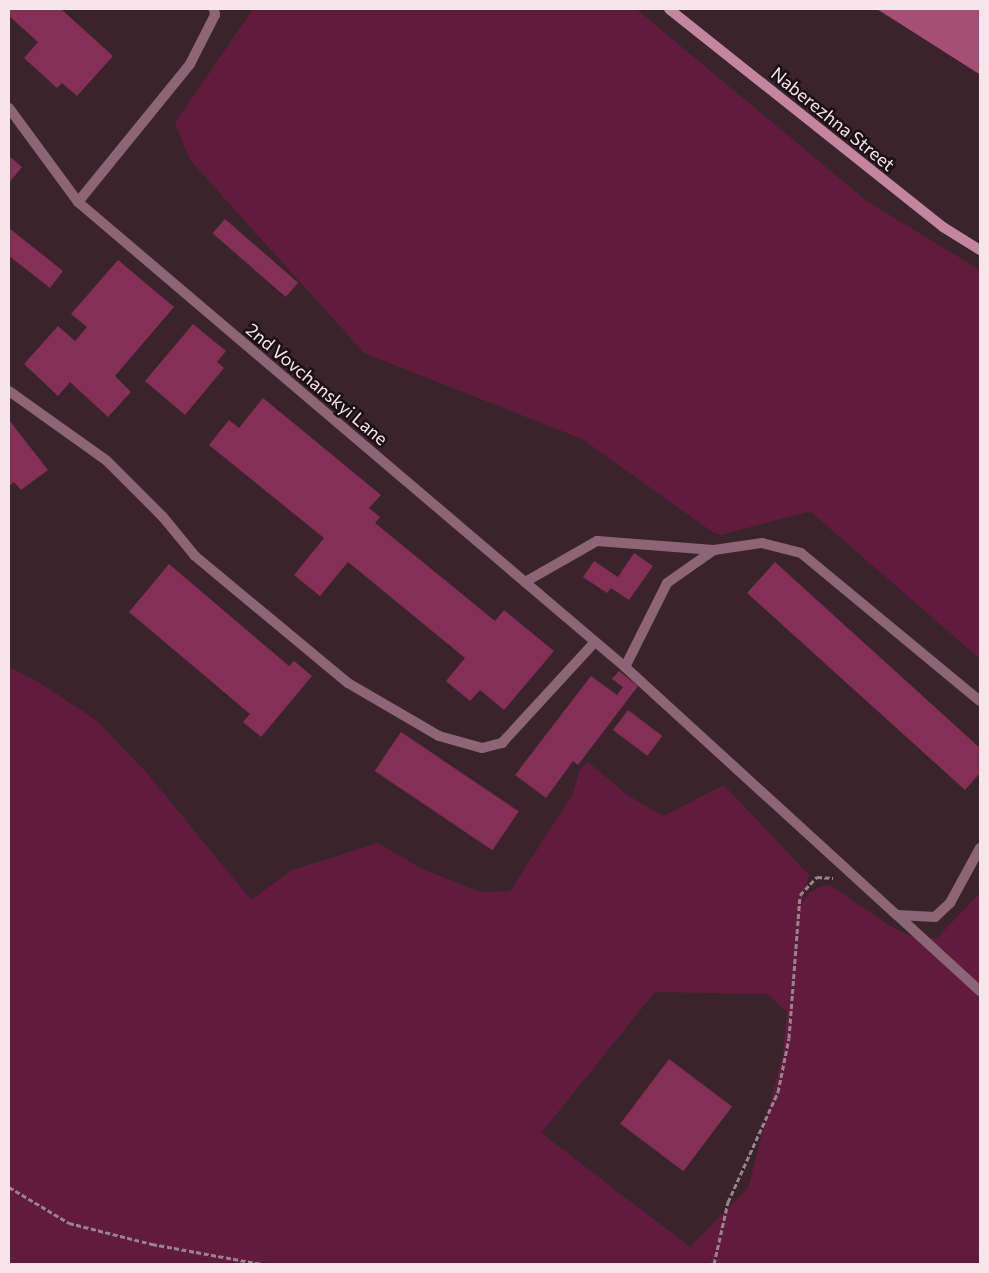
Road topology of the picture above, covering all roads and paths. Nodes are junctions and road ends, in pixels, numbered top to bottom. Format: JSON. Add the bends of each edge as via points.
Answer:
{"nodes":[{"id":1,"x":214,"y":9,"type":"edge"},
{"id":2,"x":669,"y":9,"type":"edge"},
{"id":3,"x":9,"y":108,"type":"edge"},
{"id":4,"x":78,"y":202,"type":"junction"},
{"id":5,"x":980,"y":250,"type":"edge"},
{"id":6,"x":9,"y":391,"type":"edge"},
{"id":7,"x":714,"y":550,"type":"junction"},
{"id":8,"x":525,"y":582,"type":"junction"},
{"id":9,"x":595,"y":642,"type":"junction"},
{"id":10,"x":625,"y":668,"type":"junction"},
{"id":11,"x":980,"y":701,"type":"edge"},
{"id":12,"x":980,"y":848,"type":"edge"},
{"id":13,"x":856,"y":878,"type":"junction"},
{"id":14,"x":897,"y":915,"type":"junction"},
{"id":15,"x":980,"y":991,"type":"edge"},
{"id":16,"x":9,"y":1187,"type":"edge"},
{"id":17,"x":262,"y":1264,"type":"edge"},
{"id":18,"x":714,"y":1264,"type":"edge"}],
"edges":[{"from":1,"to":4,"type":"lane","via":[[215,15],[190,64]]},
{"from":2,"to":5,"type":"street","name":"Naberezhna Street","via":[[943,227]]},
{"from":3,"to":4,"type":"lane","name":"2nd Vovchanskyi Lane"},
{"from":4,"to":8,"type":"lane","name":"2nd Vovchanskyi Lane"},
{"from":6,"to":9,"type":"lane","via":[[107,461],[164,517],[195,556],[348,683],[439,736],[482,748],[502,743]]},
{"from":7,"to":8,"type":"lane","via":[[597,541]]},
{"from":7,"to":10,"type":"lane","via":[[667,583]]},
{"from":7,"to":11,"type":"lane","via":[[762,543],[801,553]]},
{"from":8,"to":9,"type":"lane","name":"2nd Vovchanskyi Lane"},
{"from":9,"to":10,"type":"lane","name":"2nd Vovchanskyi Lane"},
{"from":10,"to":13,"type":"lane","name":"2nd Vovchanskyi Lane"},
{"from":12,"to":14,"type":"lane","via":[[950,903],[935,917]]},
{"from":13,"to":14,"type":"lane","name":"2nd Vovchanskyi Lane"},
{"from":13,"to":18,"type":"path","via":[[817,877],[800,895],[789,1038],[778,1092],[728,1202]]},
{"from":14,"to":15,"type":"lane","name":"2nd Vovchanskyi Lane"},
{"from":16,"to":17,"type":"path","via":[[69,1223],[152,1244]]}]}
